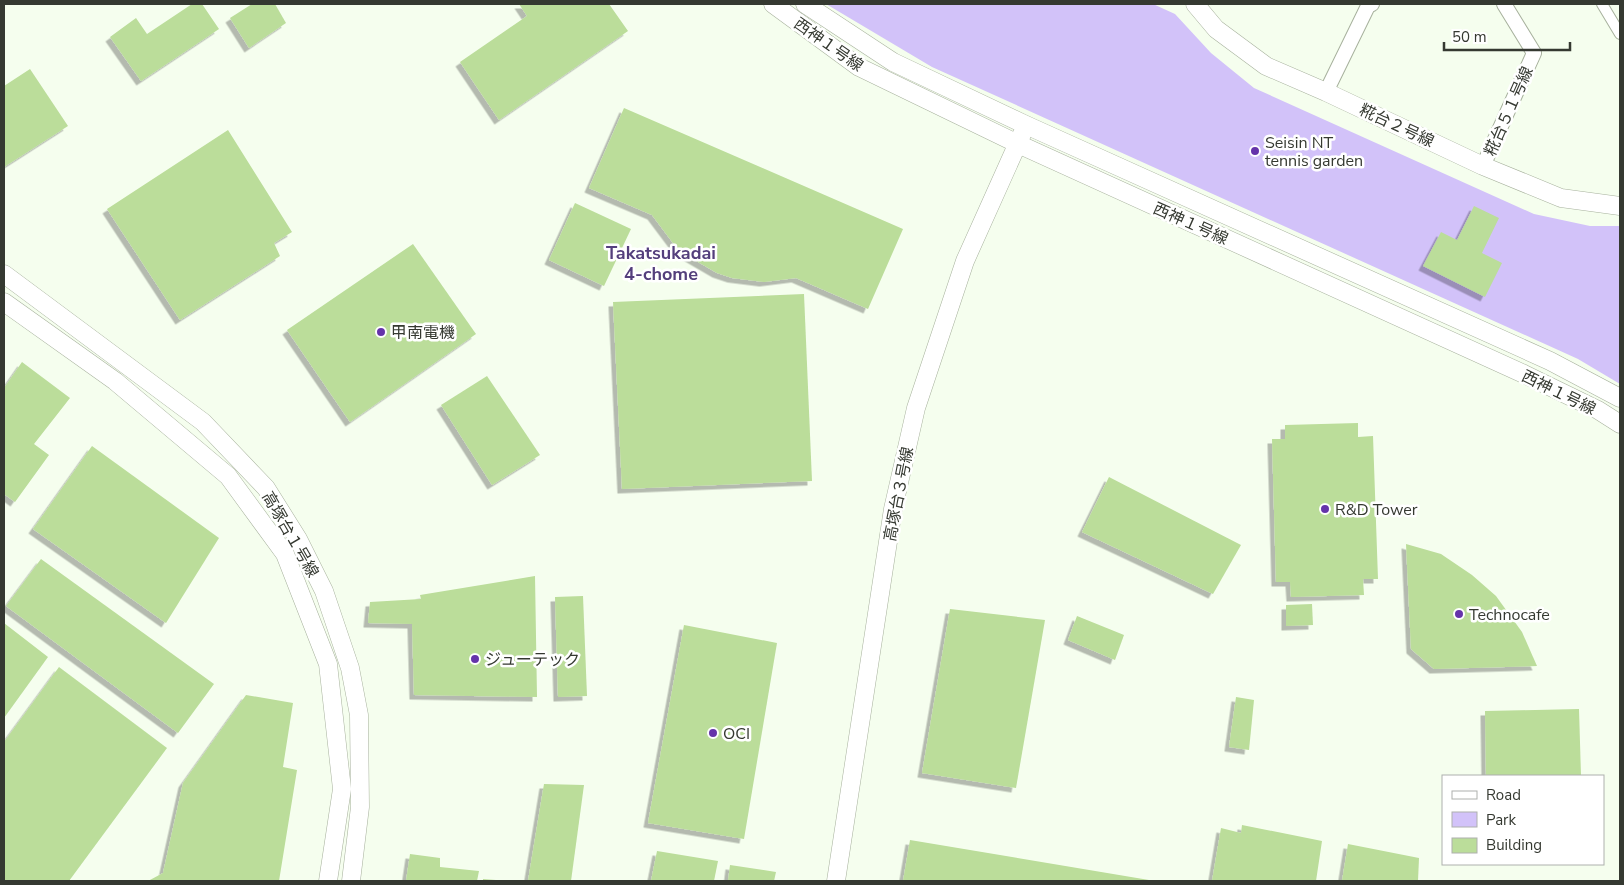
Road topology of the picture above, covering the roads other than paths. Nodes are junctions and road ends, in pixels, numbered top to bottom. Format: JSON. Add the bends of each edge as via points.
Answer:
{"nodes":[{"id":1,"x":772,"y":4,"type":"edge"},
{"id":2,"x":805,"y":4,"type":"edge"},
{"id":3,"x":1195,"y":4,"type":"edge"},
{"id":4,"x":1372,"y":4,"type":"edge"},
{"id":5,"x":1504,"y":4,"type":"edge"},
{"id":6,"x":1602,"y":4,"type":"edge"},
{"id":7,"x":1620,"y":34,"type":"edge"},
{"id":8,"x":1326,"y":92,"type":"junction"},
{"id":9,"x":1026,"y":125,"type":"junction"},
{"id":10,"x":1018,"y":144,"type":"junction"},
{"id":11,"x":1483,"y":166,"type":"junction"},
{"id":12,"x":1620,"y":206,"type":"edge"},
{"id":13,"x":4,"y":274,"type":"edge"},
{"id":14,"x":4,"y":302,"type":"edge"},
{"id":15,"x":1620,"y":398,"type":"edge"},
{"id":16,"x":1620,"y":424,"type":"edge"},
{"id":17,"x":328,"y":881,"type":"edge"},
{"id":18,"x":351,"y":881,"type":"edge"},
{"id":19,"x":836,"y":881,"type":"edge"}],
"edges":[{"from":1,"to":10,"type":"street","name":"西神１号線","via":[[859,68]]},
{"from":2,"to":9,"type":"street","name":"西神１号線","via":[[893,62]]},
{"from":3,"to":8,"type":"street","name":"糀台２号線","via":[[1216,29],[1266,66]]},
{"from":4,"to":8,"type":"street","via":[[1368,6]]},
{"from":5,"to":11,"type":"street","name":"糀台５１号線","via":[[1534,53]]},
{"from":6,"to":7,"type":"street"},
{"from":8,"to":11,"type":"street","name":"糀台２号線"},
{"from":9,"to":10,"type":"street","name":"高塚台３号線"},
{"from":9,"to":15,"type":"street","name":"西神１号線","via":[[1550,360]]},
{"from":10,"to":16,"type":"street","name":"西神１号線","via":[[1524,374]]},
{"from":10,"to":19,"type":"street","name":"高塚台３号線","via":[[965,261],[916,408],[893,509]]},
{"from":11,"to":12,"type":"street","name":"糀台２号線","via":[[1561,198]]},
{"from":13,"to":18,"type":"street","name":"高塚台１号線","via":[[203,422],[266,488],[298,539],[324,590],[350,668],[359,714],[360,807]]},
{"from":14,"to":17,"type":"street","name":"高塚台１号線","via":[[115,381],[228,476],[285,554],[328,664],[342,789]]}]}
